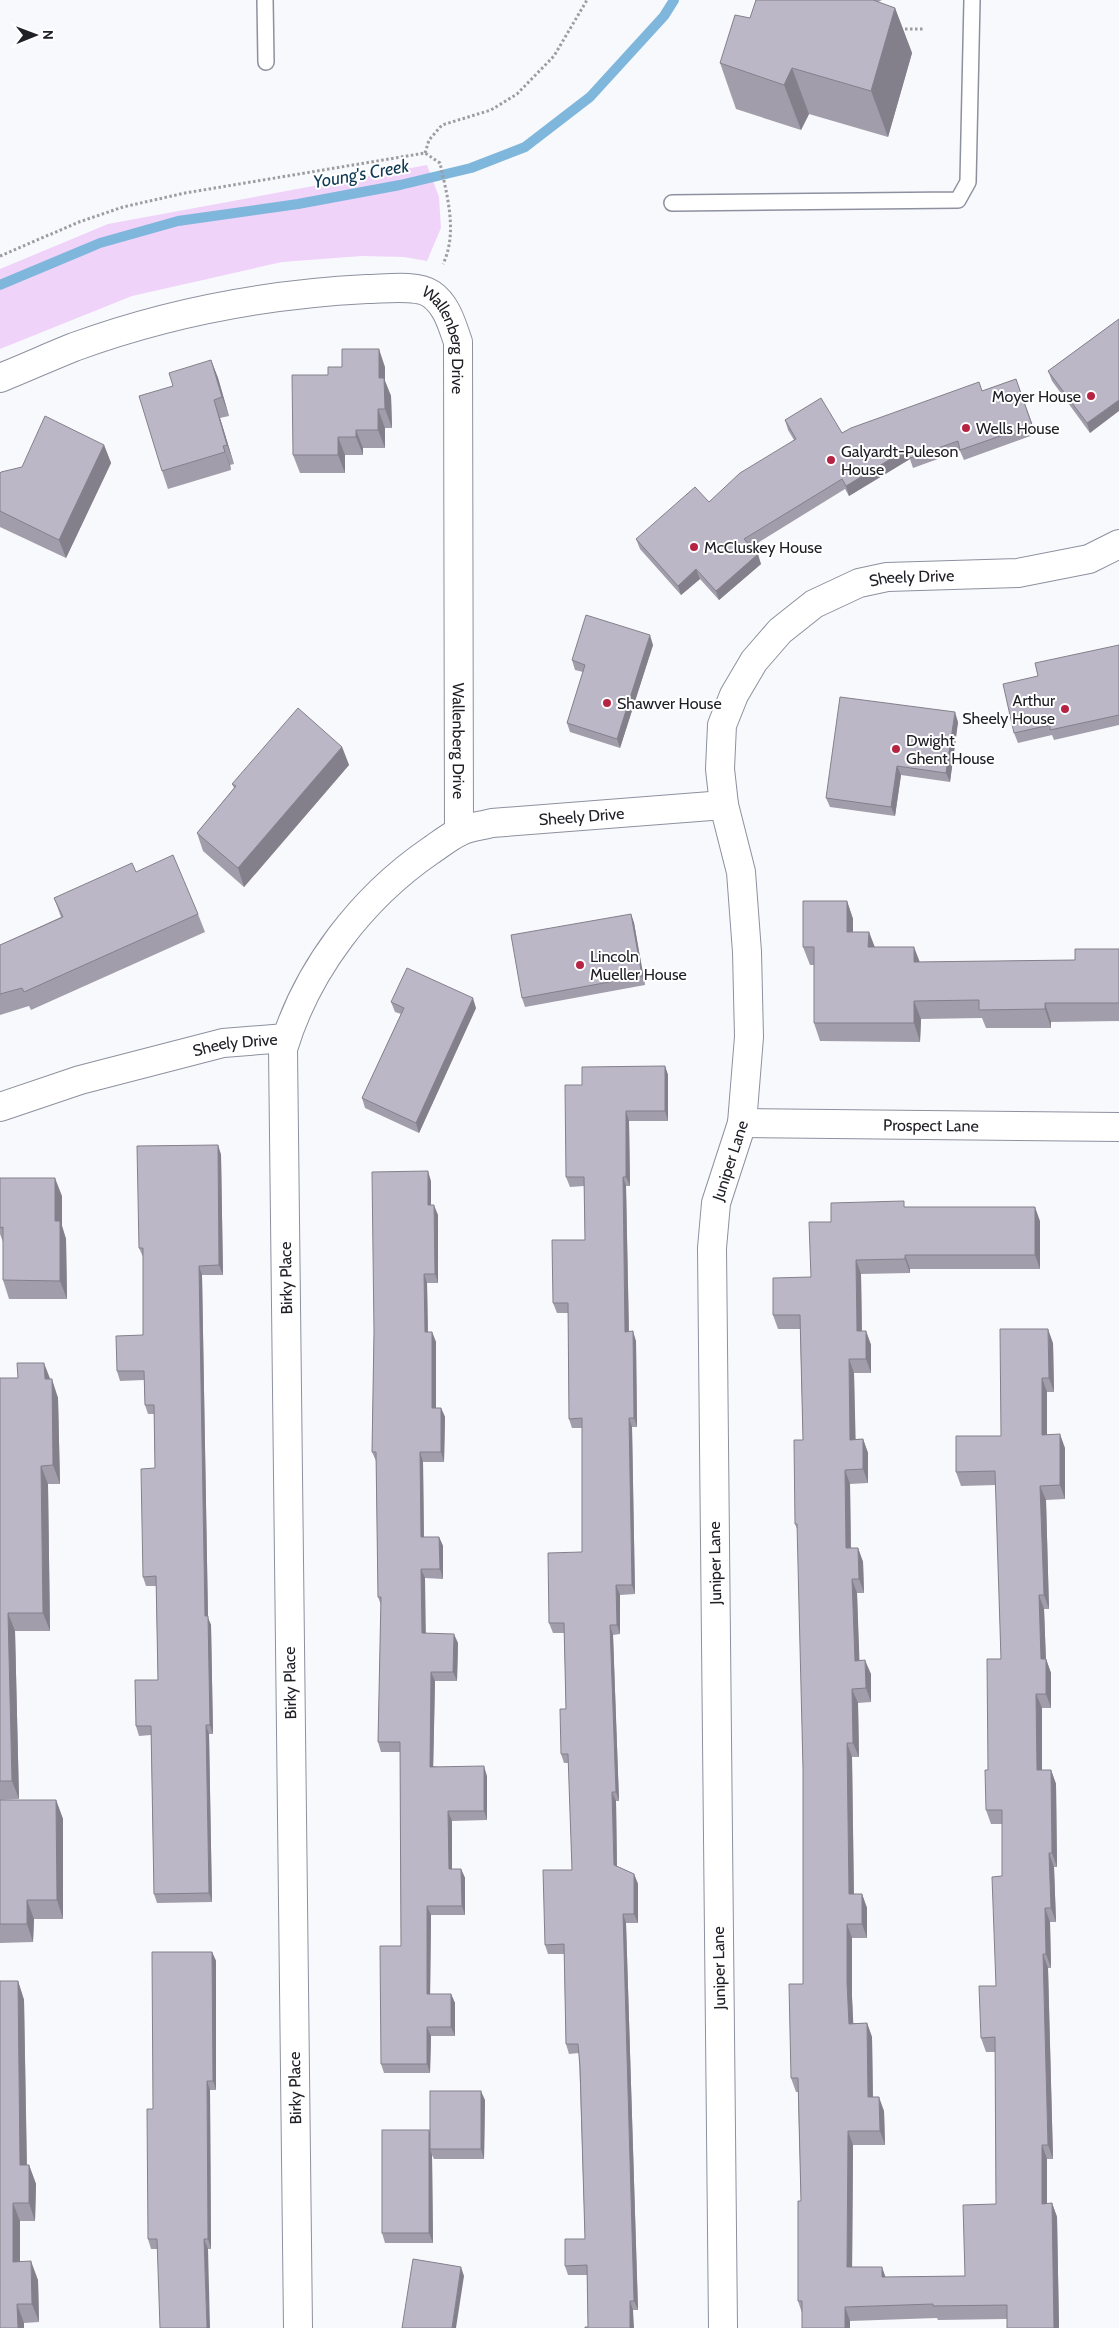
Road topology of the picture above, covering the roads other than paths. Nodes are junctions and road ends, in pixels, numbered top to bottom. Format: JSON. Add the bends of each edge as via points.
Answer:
{"nodes":[{"id":1,"x":265,"y":0,"type":"edge"},
{"id":2,"x":972,"y":0,"type":"edge"},
{"id":3,"x":266,"y":62,"type":"dead end"},
{"id":4,"x":672,"y":202,"type":"dead end"},
{"id":5,"x":0,"y":378,"type":"edge"},
{"id":6,"x":1119,"y":544,"type":"edge"},
{"id":7,"x":724,"y":805,"type":"junction"},
{"id":8,"x":459,"y":832,"type":"junction"},
{"id":9,"x":286,"y":1038,"type":"junction"},
{"id":10,"x":0,"y":1106,"type":"edge"},
{"id":11,"x":742,"y":1123,"type":"junction"},
{"id":12,"x":1119,"y":1127,"type":"edge"},
{"id":13,"x":298,"y":2328,"type":"edge"},
{"id":14,"x":723,"y":2328,"type":"edge"}],
"edges":[{"from":1,"to":3,"type":"lane"},
{"from":2,"to":4,"type":"lane","via":[[968,182],[958,200]]},
{"from":5,"to":8,"type":"street","name":"Wallenberg Drive","via":[[75,347],[161,320],[249,301],[321,291],[406,288],[430,293],[449,315],[458,342]]},
{"from":6,"to":7,"type":"street","name":"Sheely Drive","via":[[1089,559],[1018,573],[887,577],[858,583],[814,604],[780,631],[754,662],[734,695],[722,725],[720,769]]},
{"from":7,"to":8,"type":"street","name":"Sheely Drive","via":[[492,823]]},
{"from":7,"to":11,"type":"street","name":"Juniper Lane","via":[[741,872],[747,952],[749,1037]]},
{"from":8,"to":9,"type":"street","name":"Sheely Drive","via":[[402,872],[358,915],[325,959]]},
{"from":9,"to":10,"type":"street","name":"Sheely Drive","via":[[223,1043],[80,1080]]},
{"from":9,"to":13,"type":"street","name":"Birky Place","via":[[283,1049]]},
{"from":11,"to":12,"type":"street","name":"Prospect Lane"},
{"from":11,"to":14,"type":"street","name":"Juniper Lane","via":[[716,1203],[712,1248]]}]}
